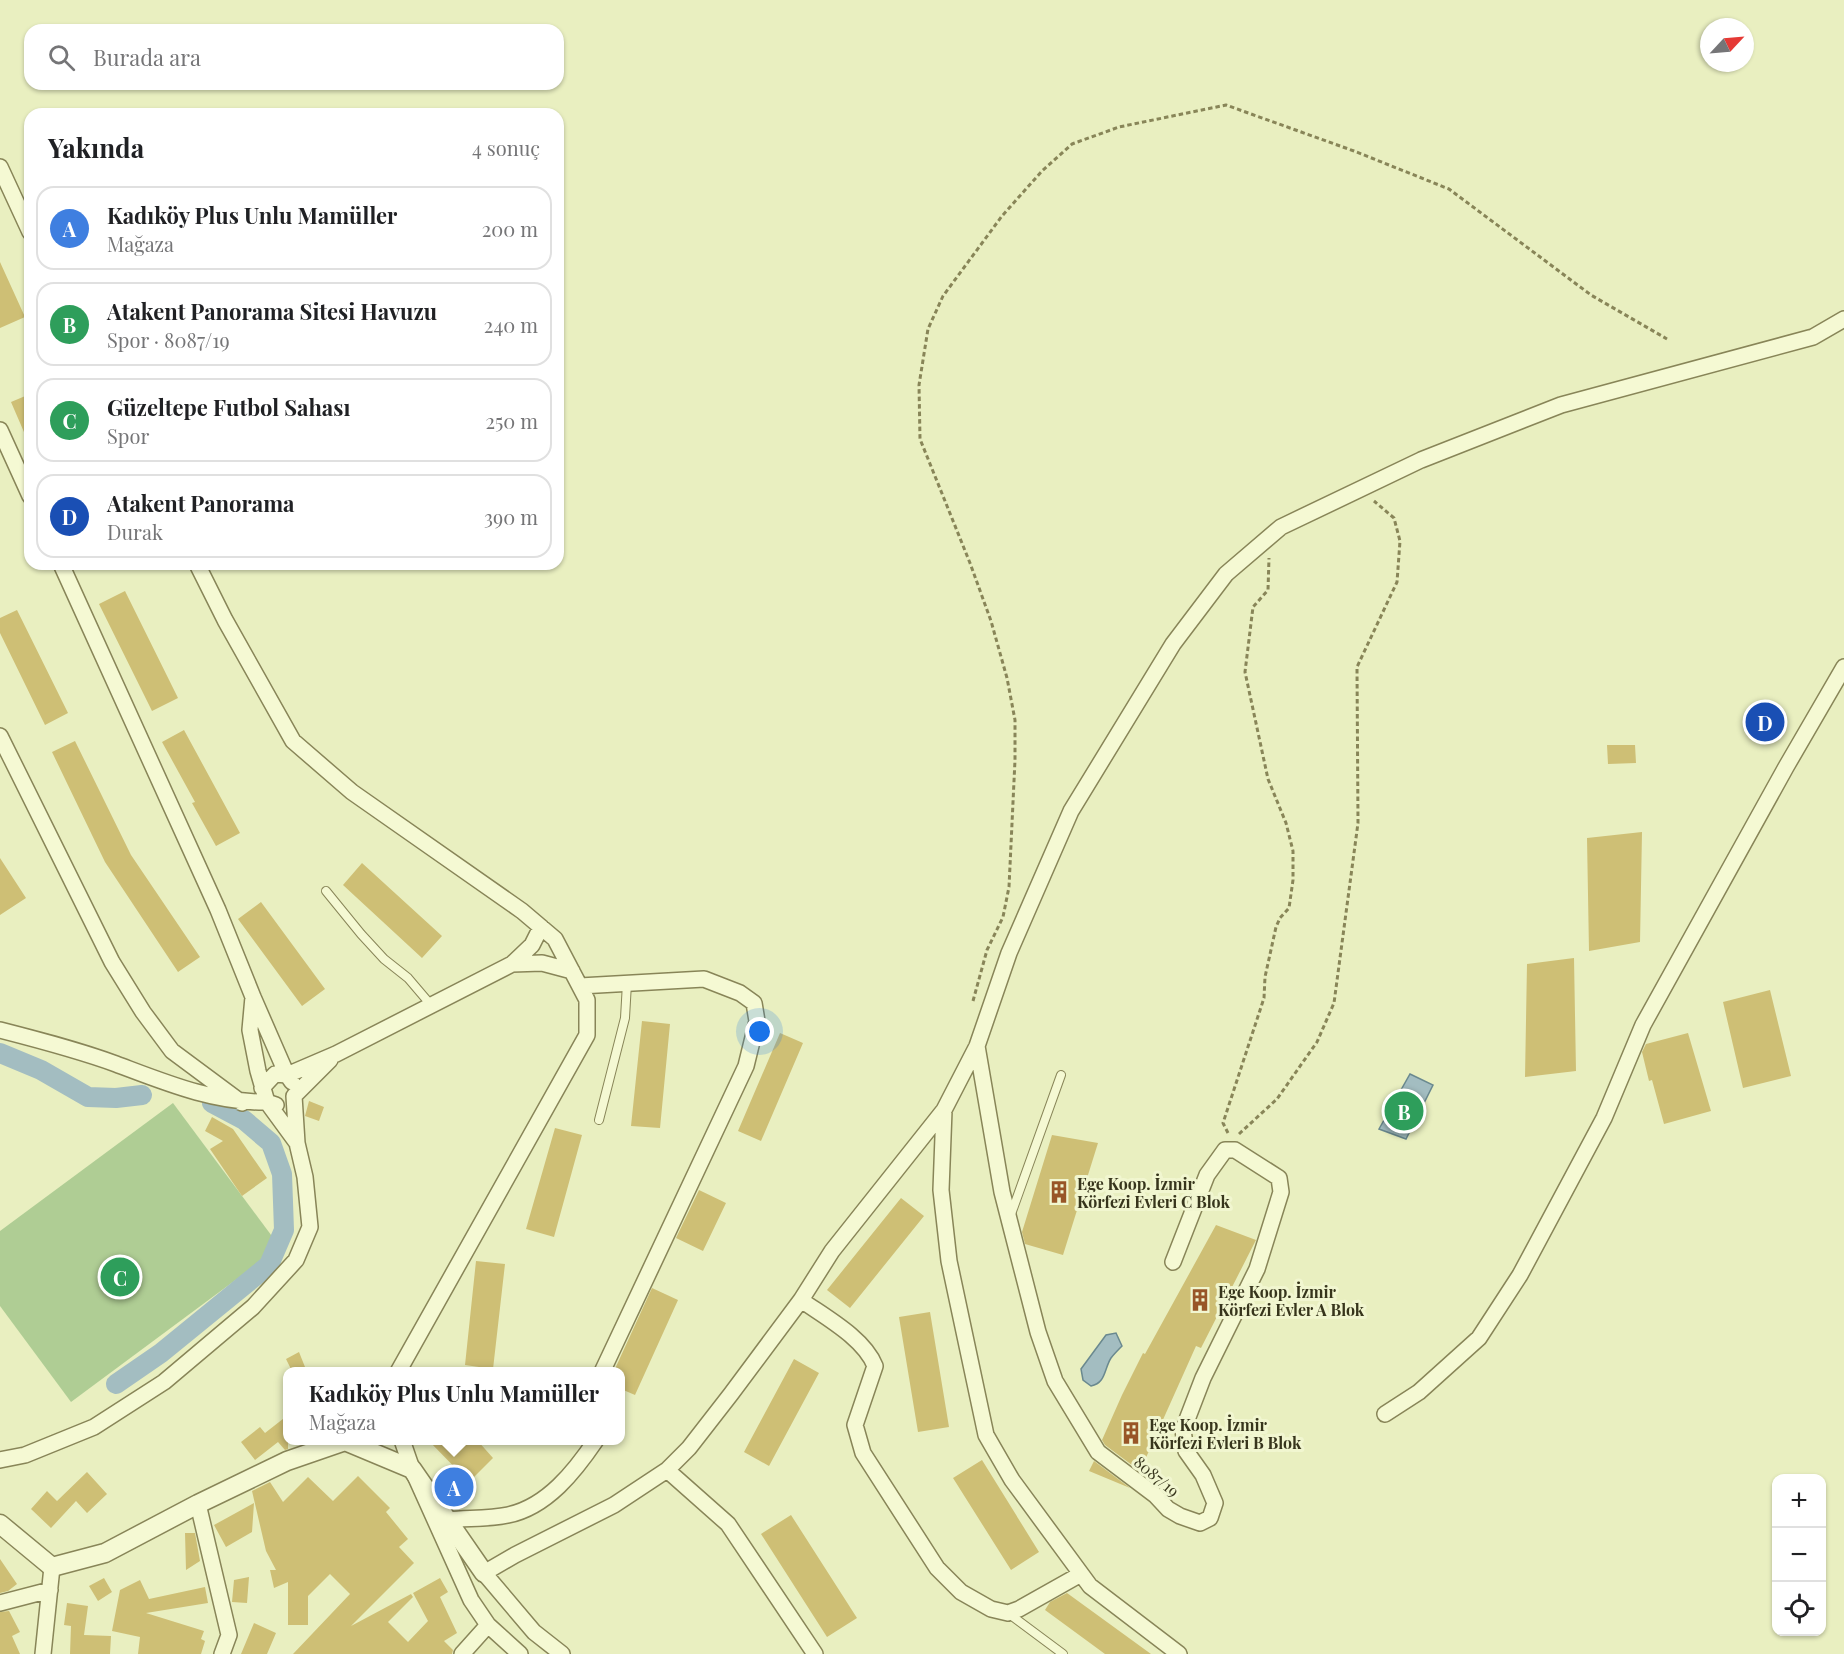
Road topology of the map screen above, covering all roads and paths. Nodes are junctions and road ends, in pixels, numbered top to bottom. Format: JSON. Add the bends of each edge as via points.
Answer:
{"nodes":[{"id":1,"x":0,"y":167,"type":"edge"},
{"id":2,"x":24,"y":219,"type":"edge"},
{"id":3,"x":1844,"y":319,"type":"edge"},
{"id":4,"x":1667,"y":339,"type":"dead end"},
{"id":5,"x":0,"y":430,"type":"edge"},
{"id":6,"x":24,"y":483,"type":"edge"},
{"id":7,"x":1357,"y":491,"type":"junction"},
{"id":8,"x":1270,"y":536,"type":"junction"},
{"id":9,"x":64,"y":570,"type":"edge"},
{"id":10,"x":200,"y":570,"type":"edge"},
{"id":11,"x":1844,"y":667,"type":"edge"},
{"id":12,"x":0,"y":736,"type":"edge"},
{"id":13,"x":326,"y":891,"type":"dead end"},
{"id":14,"x":541,"y":927,"type":"junction"},
{"id":15,"x":512,"y":964,"type":"junction"},
{"id":16,"x":572,"y":971,"type":"junction"},
{"id":17,"x":627,"y":983,"type":"junction"},
{"id":18,"x":580,"y":986,"type":"junction"},
{"id":19,"x":253,"y":998,"type":"junction"},
{"id":20,"x":431,"y":1005,"type":"junction"},
{"id":21,"x":972,"y":1007,"type":"dead end"},
{"id":22,"x":0,"y":1030,"type":"edge"},
{"id":23,"x":977,"y":1046,"type":"junction"},
{"id":24,"x":336,"y":1054,"type":"junction"},
{"id":25,"x":287,"y":1075,"type":"junction"},
{"id":26,"x":1061,"y":1075,"type":"dead end"},
{"id":27,"x":264,"y":1095,"type":"junction"},
{"id":28,"x":294,"y":1096,"type":"junction"},
{"id":29,"x":242,"y":1103,"type":"junction"},
{"id":30,"x":944,"y":1110,"type":"junction"},
{"id":31,"x":599,"y":1120,"type":"dead end"},
{"id":32,"x":297,"y":1143,"type":"junction"},
{"id":33,"x":1009,"y":1221,"type":"junction"},
{"id":34,"x":1173,"y":1262,"type":"dead end"},
{"id":35,"x":801,"y":1300,"type":"junction"},
{"id":36,"x":400,"y":1367,"type":"edge"},
{"id":37,"x":604,"y":1367,"type":"edge"},
{"id":38,"x":1385,"y":1414,"type":"dead end"},
{"id":39,"x":333,"y":1445,"type":"edge"},
{"id":40,"x":355,"y":1445,"type":"edge"},
{"id":41,"x":404,"y":1445,"type":"edge"},
{"id":42,"x":593,"y":1445,"type":"edge"},
{"id":43,"x":0,"y":1460,"type":"edge"},
{"id":44,"x":412,"y":1469,"type":"junction"},
{"id":45,"x":667,"y":1470,"type":"junction"},
{"id":46,"x":198,"y":1504,"type":"junction"},
{"id":47,"x":448,"y":1520,"type":"junction"},
{"id":48,"x":0,"y":1524,"type":"edge"},
{"id":49,"x":52,"y":1567,"type":"junction"},
{"id":50,"x":484,"y":1573,"type":"junction"},
{"id":51,"x":1081,"y":1574,"type":"junction"},
{"id":52,"x":50,"y":1590,"type":"junction"},
{"id":53,"x":0,"y":1603,"type":"edge"},
{"id":54,"x":1008,"y":1613,"type":"junction"},
{"id":55,"x":488,"y":1625,"type":"junction"},
{"id":56,"x":43,"y":1654,"type":"edge"},
{"id":57,"x":222,"y":1654,"type":"edge"},
{"id":58,"x":462,"y":1654,"type":"edge"},
{"id":59,"x":520,"y":1654,"type":"edge"},
{"id":60,"x":562,"y":1654,"type":"edge"},
{"id":61,"x":815,"y":1654,"type":"edge"},
{"id":62,"x":1064,"y":1654,"type":"edge"},
{"id":63,"x":1179,"y":1654,"type":"edge"}],
"edges":[{"from":1,"to":2,"type":"street"},
{"from":3,"to":7,"type":"street","via":[[1813,337],[1561,405],[1421,460]]},
{"from":4,"to":21,"type":"path","via":[[1591,295],[1449,189],[1226,105],[1119,128],[1071,144],[1041,171],[943,296],[928,330],[919,384],[920,440],[991,621],[1015,720],[1009,887],[1003,917],[987,950]]},
{"from":5,"to":6,"type":"street"},
{"from":7,"to":8,"type":"street"},
{"from":7,"to":8,"type":"path","via":[[1377,502],[1394,519],[1400,541],[1397,582],[1357,667],[1358,823],[1334,1003],[1317,1042],[1277,1100],[1235,1137],[1223,1123],[1264,998],[1276,927],[1289,908],[1293,880],[1293,851],[1268,780],[1245,672],[1253,607],[1268,590]]},
{"from":8,"to":23,"type":"street","via":[[1226,574],[1173,644],[1071,811],[1009,953]]},
{"from":9,"to":19,"type":"street","via":[[218,910]]},
{"from":10,"to":14,"type":"street","via":[[293,741],[352,792]]},
{"from":11,"to":38,"type":"street","via":[[1643,1025],[1604,1118],[1520,1275],[1479,1338],[1419,1392]]},
{"from":12,"to":29,"type":"street","via":[[112,962],[142,1012],[172,1051]]},
{"from":13,"to":20,"type":"lane","via":[[384,959],[408,978]]},
{"from":14,"to":15,"type":"street","via":[[532,945]]},
{"from":14,"to":16,"type":"street","via":[[555,939]]},
{"from":15,"to":16,"type":"street","via":[[542,963]]},
{"from":15,"to":20,"type":"street"},
{"from":16,"to":18,"type":"street"},
{"from":17,"to":18,"type":"street"},
{"from":17,"to":31,"type":"lane","via":[[625,1018]]},
{"from":17,"to":37,"type":"street","via":[[704,979],[754,1003],[757,1021],[746,1065]]},
{"from":18,"to":36,"type":"street","via":[[587,1000],[587,1035]]},
{"from":19,"to":25,"type":"street"},
{"from":19,"to":27,"type":"street","via":[[250,1030]]},
{"from":20,"to":24,"type":"street"},
{"from":22,"to":29,"type":"street","via":[[160,1082]]},
{"from":23,"to":30,"type":"street"},
{"from":23,"to":33,"type":"street","name":"8087/19"},
{"from":24,"to":25,"type":"street"},
{"from":24,"to":28,"type":"street"},
{"from":25,"to":27,"type":"street","via":[[275,1074]]},
{"from":25,"to":28,"type":"street","via":[[293,1083]]},
{"from":26,"to":33,"type":"lane"},
{"from":27,"to":28,"type":"street","via":[[285,1108]]},
{"from":27,"to":29,"type":"street"},
{"from":27,"to":32,"type":"street"},
{"from":28,"to":32,"type":"street"},
{"from":30,"to":35,"type":"street","via":[[832,1251]]},
{"from":30,"to":51,"type":"street","via":[[941,1190],[949,1261],[986,1435],[1012,1480]]},
{"from":32,"to":43,"type":"street","via":[[310,1227],[296,1260],[253,1306],[164,1382],[94,1427],[26,1455]]},
{"from":33,"to":34,"type":"street","name":"8087/19","via":[[1055,1381],[1098,1452],[1168,1509],[1200,1523],[1210,1518],[1215,1503],[1203,1475],[1186,1451],[1183,1430],[1203,1378],[1257,1269],[1281,1192],[1279,1178],[1235,1149],[1225,1150],[1207,1174]]},
{"from":35,"to":45,"type":"street","via":[[689,1448]]},
{"from":35,"to":54,"type":"street","via":[[862,1346],[872,1359],[874,1366],[855,1425],[863,1453],[937,1568],[961,1592],[990,1609]]},
{"from":39,"to":46,"type":"street","via":[[287,1461]]},
{"from":40,"to":44,"type":"street"},
{"from":41,"to":44,"type":"street"},
{"from":42,"to":47,"type":"street","via":[[576,1470],[531,1506],[510,1515]]},
{"from":44,"to":47,"type":"street"},
{"from":44,"to":55,"type":"street","via":[[471,1600]]},
{"from":45,"to":50,"type":"street","via":[[614,1505]]},
{"from":45,"to":61,"type":"street","via":[[728,1524]]},
{"from":46,"to":49,"type":"street","via":[[105,1552]]},
{"from":46,"to":57,"type":"street","via":[[229,1635]]},
{"from":47,"to":50,"type":"street"},
{"from":48,"to":49,"type":"street"},
{"from":49,"to":52,"type":"street"},
{"from":50,"to":60,"type":"street","via":[[534,1632]]},
{"from":51,"to":54,"type":"street"},
{"from":51,"to":63,"type":"street","via":[[1090,1586]]},
{"from":52,"to":53,"type":"street"},
{"from":52,"to":56,"type":"street"},
{"from":54,"to":62,"type":"lane"},
{"from":55,"to":58,"type":"street"},
{"from":55,"to":59,"type":"street"}]}
